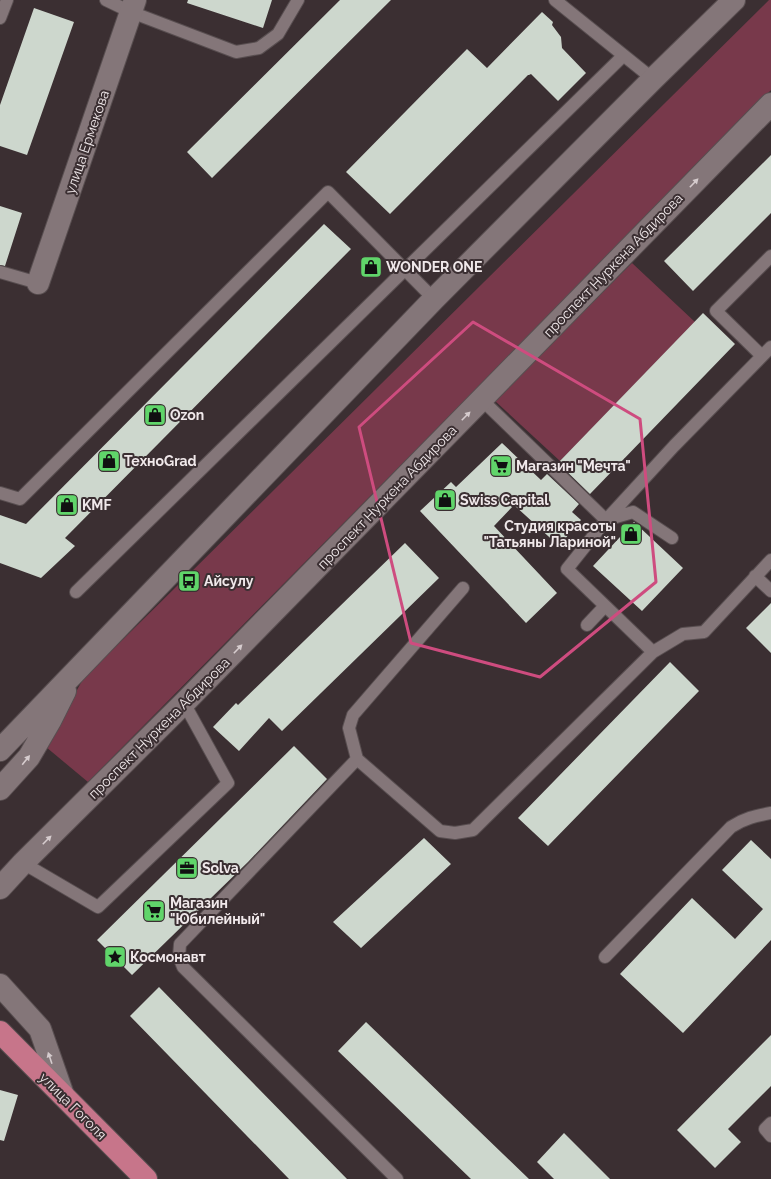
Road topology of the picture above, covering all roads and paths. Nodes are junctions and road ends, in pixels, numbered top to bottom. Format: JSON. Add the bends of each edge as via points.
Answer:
{"nodes":[{"id":1,"x":7,"y":0,"type":"edge"},
{"id":2,"x":106,"y":0,"type":"edge"},
{"id":3,"x":298,"y":0,"type":"edge"},
{"id":4,"x":555,"y":0,"type":"edge"},
{"id":5,"x":734,"y":0,"type":"edge"},
{"id":6,"x":133,"y":6,"type":"edge"},
{"id":7,"x":0,"y":18,"type":"edge"},
{"id":8,"x":623,"y":56,"type":"junction"},
{"id":9,"x":652,"y":79,"type":"junction"},
{"id":10,"x":771,"y":104,"type":"edge"},
{"id":11,"x":771,"y":256,"type":"edge"},
{"id":12,"x":405,"y":270,"type":"junction"},
{"id":13,"x":0,"y":272,"type":"edge"},
{"id":14,"x":38,"y":283,"type":"joint"},
{"id":15,"x":434,"y":299,"type":"junction"},
{"id":16,"x":771,"y":347,"type":"edge"},
{"id":17,"x":762,"y":356,"type":"junction"},
{"id":18,"x":482,"y":400,"type":"junction"},
{"id":19,"x":0,"y":493,"type":"edge"},
{"id":20,"x":606,"y":520,"type":"junction"},
{"id":21,"x":672,"y":538,"type":"dead end"},
{"id":22,"x":771,"y":560,"type":"edge"},
{"id":23,"x":755,"y":576,"type":"junction"},
{"id":24,"x":463,"y":588,"type":"dead end"},
{"id":25,"x":76,"y":592,"type":"dead end"},
{"id":26,"x":771,"y":592,"type":"edge"},
{"id":27,"x":605,"y":606,"type":"junction"},
{"id":28,"x":587,"y":625,"type":"dead end"},
{"id":29,"x":653,"y":652,"type":"junction"},
{"id":30,"x":75,"y":672,"type":"junction"},
{"id":31,"x":184,"y":703,"type":"junction"},
{"id":32,"x":36,"y":712,"type":"junction"},
{"id":33,"x":0,"y":733,"type":"edge"},
{"id":34,"x":0,"y":750,"type":"edge"},
{"id":35,"x":357,"y":759,"type":"junction"},
{"id":36,"x":0,"y":789,"type":"edge"},
{"id":37,"x":771,"y":813,"type":"edge"},
{"id":38,"x":22,"y":863,"type":"junction"},
{"id":39,"x":0,"y":888,"type":"edge"},
{"id":40,"x":605,"y":957,"type":"dead end"},
{"id":41,"x":0,"y":985,"type":"edge"},
{"id":42,"x":5,"y":1041,"type":"edge"},
{"id":43,"x":63,"y":1095,"type":"junction"},
{"id":44,"x":771,"y":1123,"type":"edge"},
{"id":45,"x":771,"y":1136,"type":"edge"},
{"id":46,"x":146,"y":1179,"type":"edge"},
{"id":47,"x":397,"y":1179,"type":"edge"}],
"edges":[{"from":1,"to":7,"type":"lane"},
{"from":2,"to":6,"type":"lane"},
{"from":3,"to":6,"type":"lane","via":[[278,34],[259,48],[236,52]]},
{"from":4,"to":8,"type":"lane"},
{"from":5,"to":9,"type":"street"},
{"from":6,"to":14,"type":"street","name":"улица Ермекова"},
{"from":8,"to":9,"type":"lane"},
{"from":8,"to":12,"type":"lane"},
{"from":9,"to":15,"type":"street"},
{"from":18,"to":10,"type":"street","name":"проспект Нуркена Абдирова","one_way":true},
{"from":11,"to":17,"type":"lane","via":[[716,311]]},
{"from":12,"to":15,"type":"lane"},
{"from":12,"to":19,"type":"lane","via":[[328,192],[20,499]]},
{"from":12,"to":25,"type":"lane"},
{"from":13,"to":14,"type":"lane"},
{"from":15,"to":30,"type":"street"},
{"from":16,"to":17,"type":"lane"},
{"from":17,"to":20,"type":"lane"},
{"from":18,"to":20,"type":"lane"},
{"from":31,"to":18,"type":"street","name":"проспект Нуркена Абдирова","one_way":true},
{"from":20,"to":21,"type":"lane","via":[[633,512]]},
{"from":20,"to":27,"type":"lane","via":[[567,569]]},
{"from":22,"to":23,"type":"lane"},
{"from":23,"to":26,"type":"lane"},
{"from":23,"to":29,"type":"lane","via":[[704,632],[683,634]]},
{"from":24,"to":35,"type":"lane","via":[[353,715],[349,728]]},
{"from":27,"to":28,"type":"lane"},
{"from":27,"to":29,"type":"lane"},
{"from":29,"to":35,"type":"lane","via":[[473,830],[455,834],[440,831]]},
{"from":30,"to":32,"type":"street"},
{"from":36,"to":30,"type":"street","one_way":true,"via":[[29,757]]},
{"from":38,"to":31,"type":"street","name":"проспект Нуркена Абдирова","one_way":true},
{"from":31,"to":38,"type":"lane","via":[[228,783],[98,907]]},
{"from":32,"to":33,"type":"street"},
{"from":32,"to":34,"type":"street"},
{"from":35,"to":47,"type":"lane","via":[[180,944],[179,957],[183,967]]},
{"from":37,"to":40,"type":"lane","via":[[742,820],[731,827]]},
{"from":38,"to":39,"type":"street","name":"проспект Нуркена Абдирова"},
{"from":43,"to":41,"type":"street","one_way":true,"via":[[40,1029]]},
{"from":42,"to":43,"type":"highway","name":"улица Гоголя"},
{"from":43,"to":46,"type":"highway","name":"улица Гоголя"},
{"from":44,"to":45,"type":"lane","via":[[765,1129]]}]}
